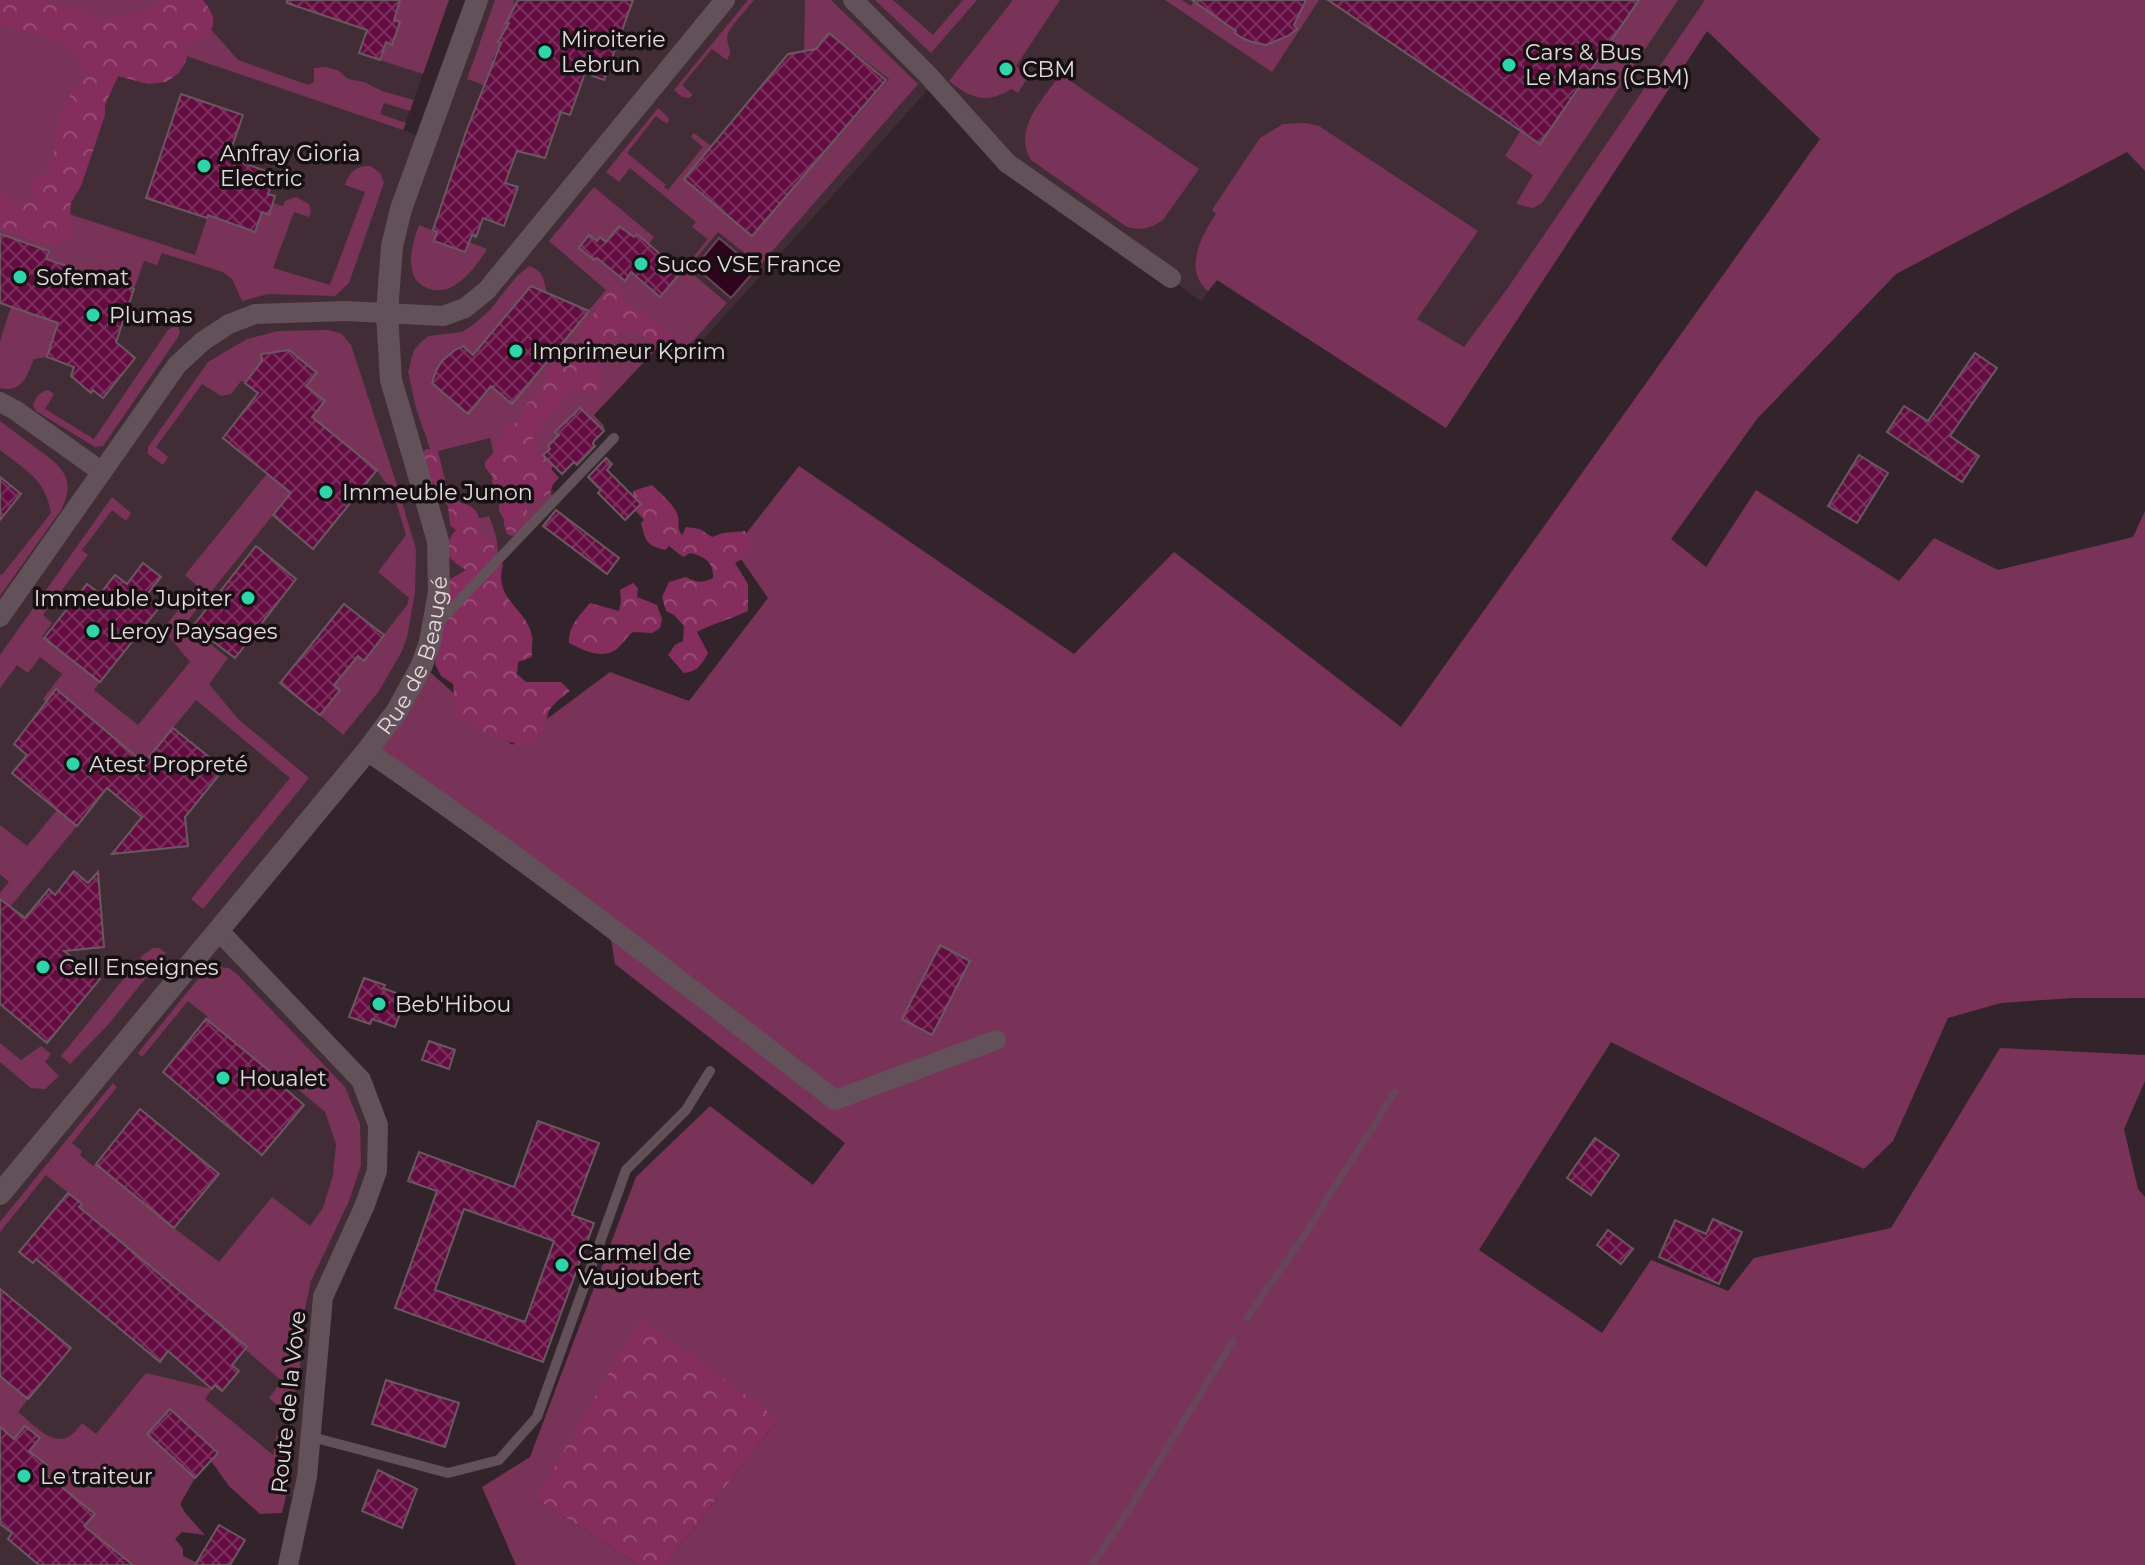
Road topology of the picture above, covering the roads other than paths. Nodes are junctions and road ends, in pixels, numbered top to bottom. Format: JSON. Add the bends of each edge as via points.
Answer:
{"nodes":[{"id":1,"x":477,"y":0,"type":"edge"},
{"id":2,"x":725,"y":0,"type":"edge"},
{"id":3,"x":853,"y":0,"type":"edge"},
{"id":4,"x":1171,"y":278,"type":"dead end"},
{"id":5,"x":387,"y":313,"type":"junction"},
{"id":6,"x":0,"y":402,"type":"edge"},
{"id":7,"x":614,"y":438,"type":"dead end"},
{"id":8,"x":102,"y":472,"type":"junction"},
{"id":9,"x":0,"y":617,"type":"edge"},
{"id":10,"x":432,"y":630,"type":"junction"},
{"id":11,"x":367,"y":751,"type":"junction"},
{"id":12,"x":219,"y":931,"type":"junction"},
{"id":13,"x":996,"y":1040,"type":"dead end"},
{"id":14,"x":710,"y":1071,"type":"dead end"},
{"id":15,"x":0,"y":1194,"type":"edge"},
{"id":16,"x":312,"y":1437,"type":"junction"},
{"id":17,"x":288,"y":1565,"type":"edge"}],
"edges":[{"from":1,"to":5,"type":"street","name":"Rue de Beaugé","via":[[401,209]]},
{"from":2,"to":5,"type":"street","via":[[487,290],[465,308],[443,316]]},
{"from":3,"to":4,"type":"street","via":[[1007,163]]},
{"from":5,"to":8,"type":"street","via":[[255,314],[229,324],[177,365]]},
{"from":5,"to":10,"type":"street","name":"Rue de Beaugé","via":[[395,397],[438,541],[439,592]]},
{"from":6,"to":8,"type":"street"},
{"from":7,"to":10,"type":"lane"},
{"from":8,"to":9,"type":"street"},
{"from":10,"to":11,"type":"street","name":"Rue de Beaugé","via":[[411,688]]},
{"from":11,"to":12,"type":"street","name":"Rue de Beaugé"},
{"from":11,"to":13,"type":"street","via":[[610,927],[835,1100]]},
{"from":12,"to":15,"type":"street","name":"Rue de Beaugé"},
{"from":12,"to":16,"type":"street","name":"Route de la Vove","via":[[361,1080],[378,1125],[377,1171],[323,1297]]},
{"from":14,"to":16,"type":"lane","via":[[686,1110],[626,1170],[537,1417],[499,1460],[448,1473]]},
{"from":16,"to":17,"type":"street","name":"Route de la Vove"}]}
